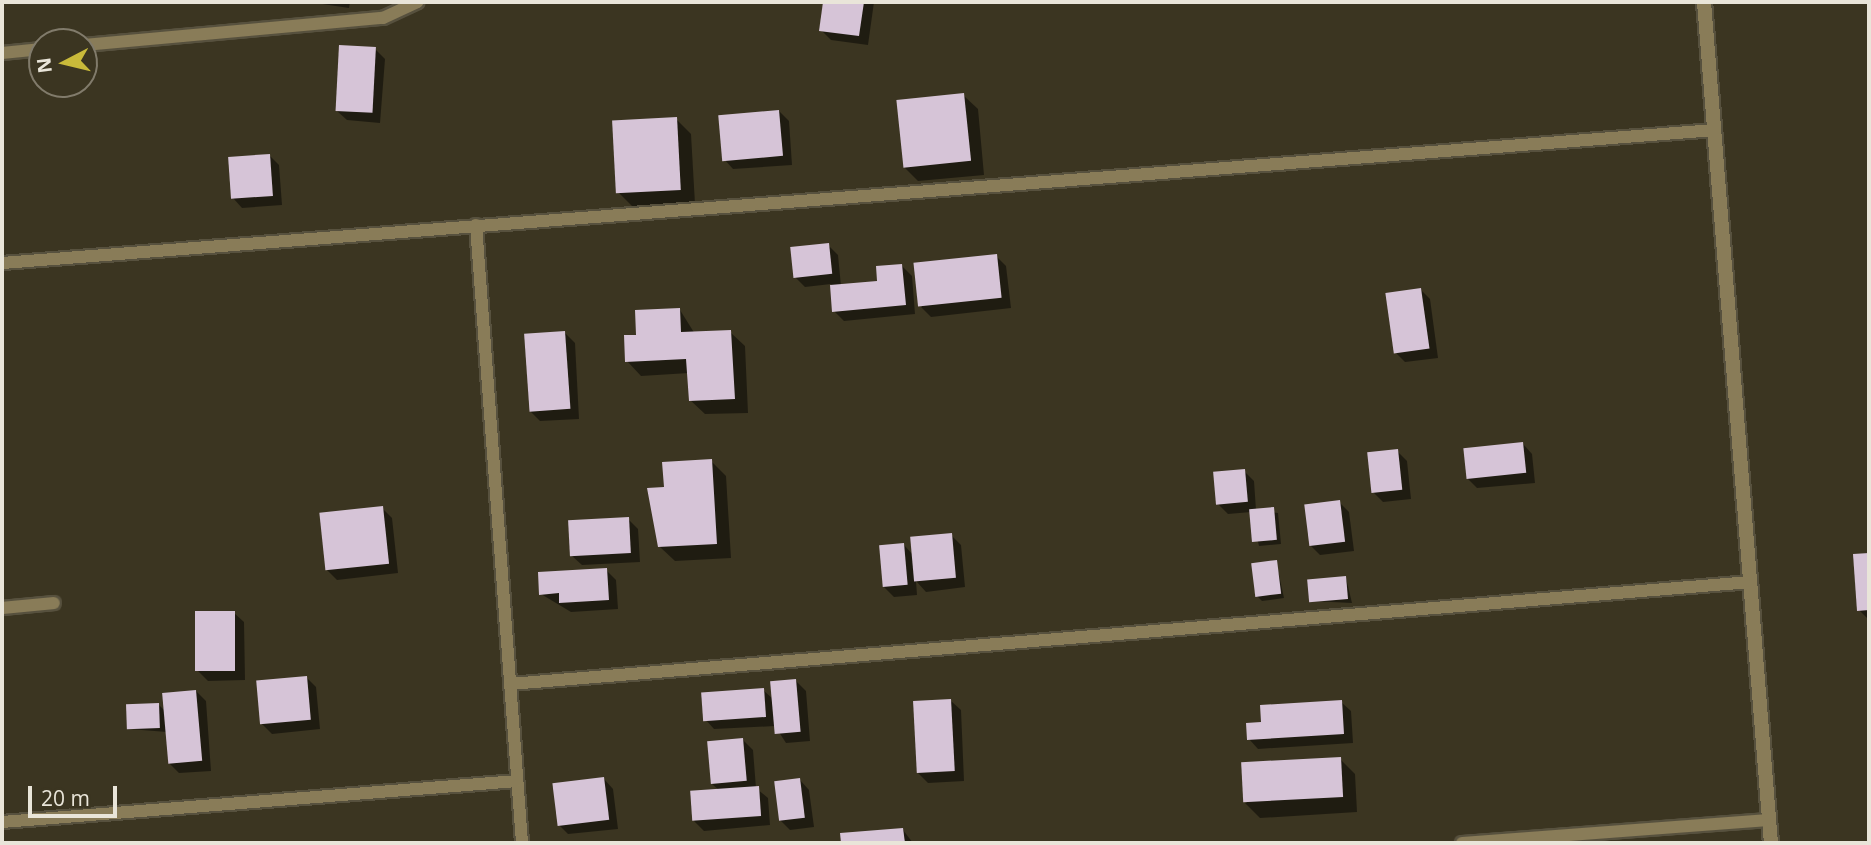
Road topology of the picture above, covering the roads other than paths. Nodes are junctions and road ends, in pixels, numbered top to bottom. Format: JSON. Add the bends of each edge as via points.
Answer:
{"nodes":[{"id":1,"x":417,"y":2,"type":"edge"},
{"id":2,"x":1704,"y":2,"type":"edge"},
{"id":3,"x":98,"y":44,"type":"edge"},
{"id":4,"x":28,"y":50,"type":"edge"},
{"id":5,"x":2,"y":53,"type":"edge"},
{"id":6,"x":1714,"y":130,"type":"junction"},
{"id":7,"x":476,"y":225,"type":"junction"},
{"id":8,"x":2,"y":263,"type":"edge"},
{"id":9,"x":1750,"y":582,"type":"junction"},
{"id":10,"x":54,"y":603,"type":"dead end"},
{"id":11,"x":2,"y":607,"type":"edge"},
{"id":12,"x":510,"y":684,"type":"junction"},
{"id":13,"x":517,"y":781,"type":"junction"},
{"id":14,"x":1769,"y":820,"type":"junction"},
{"id":15,"x":2,"y":822,"type":"edge"},
{"id":16,"x":522,"y":843,"type":"edge"},
{"id":17,"x":1462,"y":843,"type":"edge"},
{"id":18,"x":1771,"y":843,"type":"edge"}],
"edges":[{"from":1,"to":3,"type":"lane","via":[[383,18]]},
{"from":2,"to":6,"type":"street"},
{"from":4,"to":5,"type":"lane"},
{"from":6,"to":7,"type":"lane"},
{"from":6,"to":9,"type":"street"},
{"from":7,"to":8,"type":"lane"},
{"from":7,"to":12,"type":"lane"},
{"from":9,"to":12,"type":"lane"},
{"from":9,"to":14,"type":"street"},
{"from":10,"to":11,"type":"lane"},
{"from":12,"to":13,"type":"lane"},
{"from":13,"to":15,"type":"lane"},
{"from":13,"to":16,"type":"lane"},
{"from":14,"to":17,"type":"lane"},
{"from":14,"to":18,"type":"street"}]}
